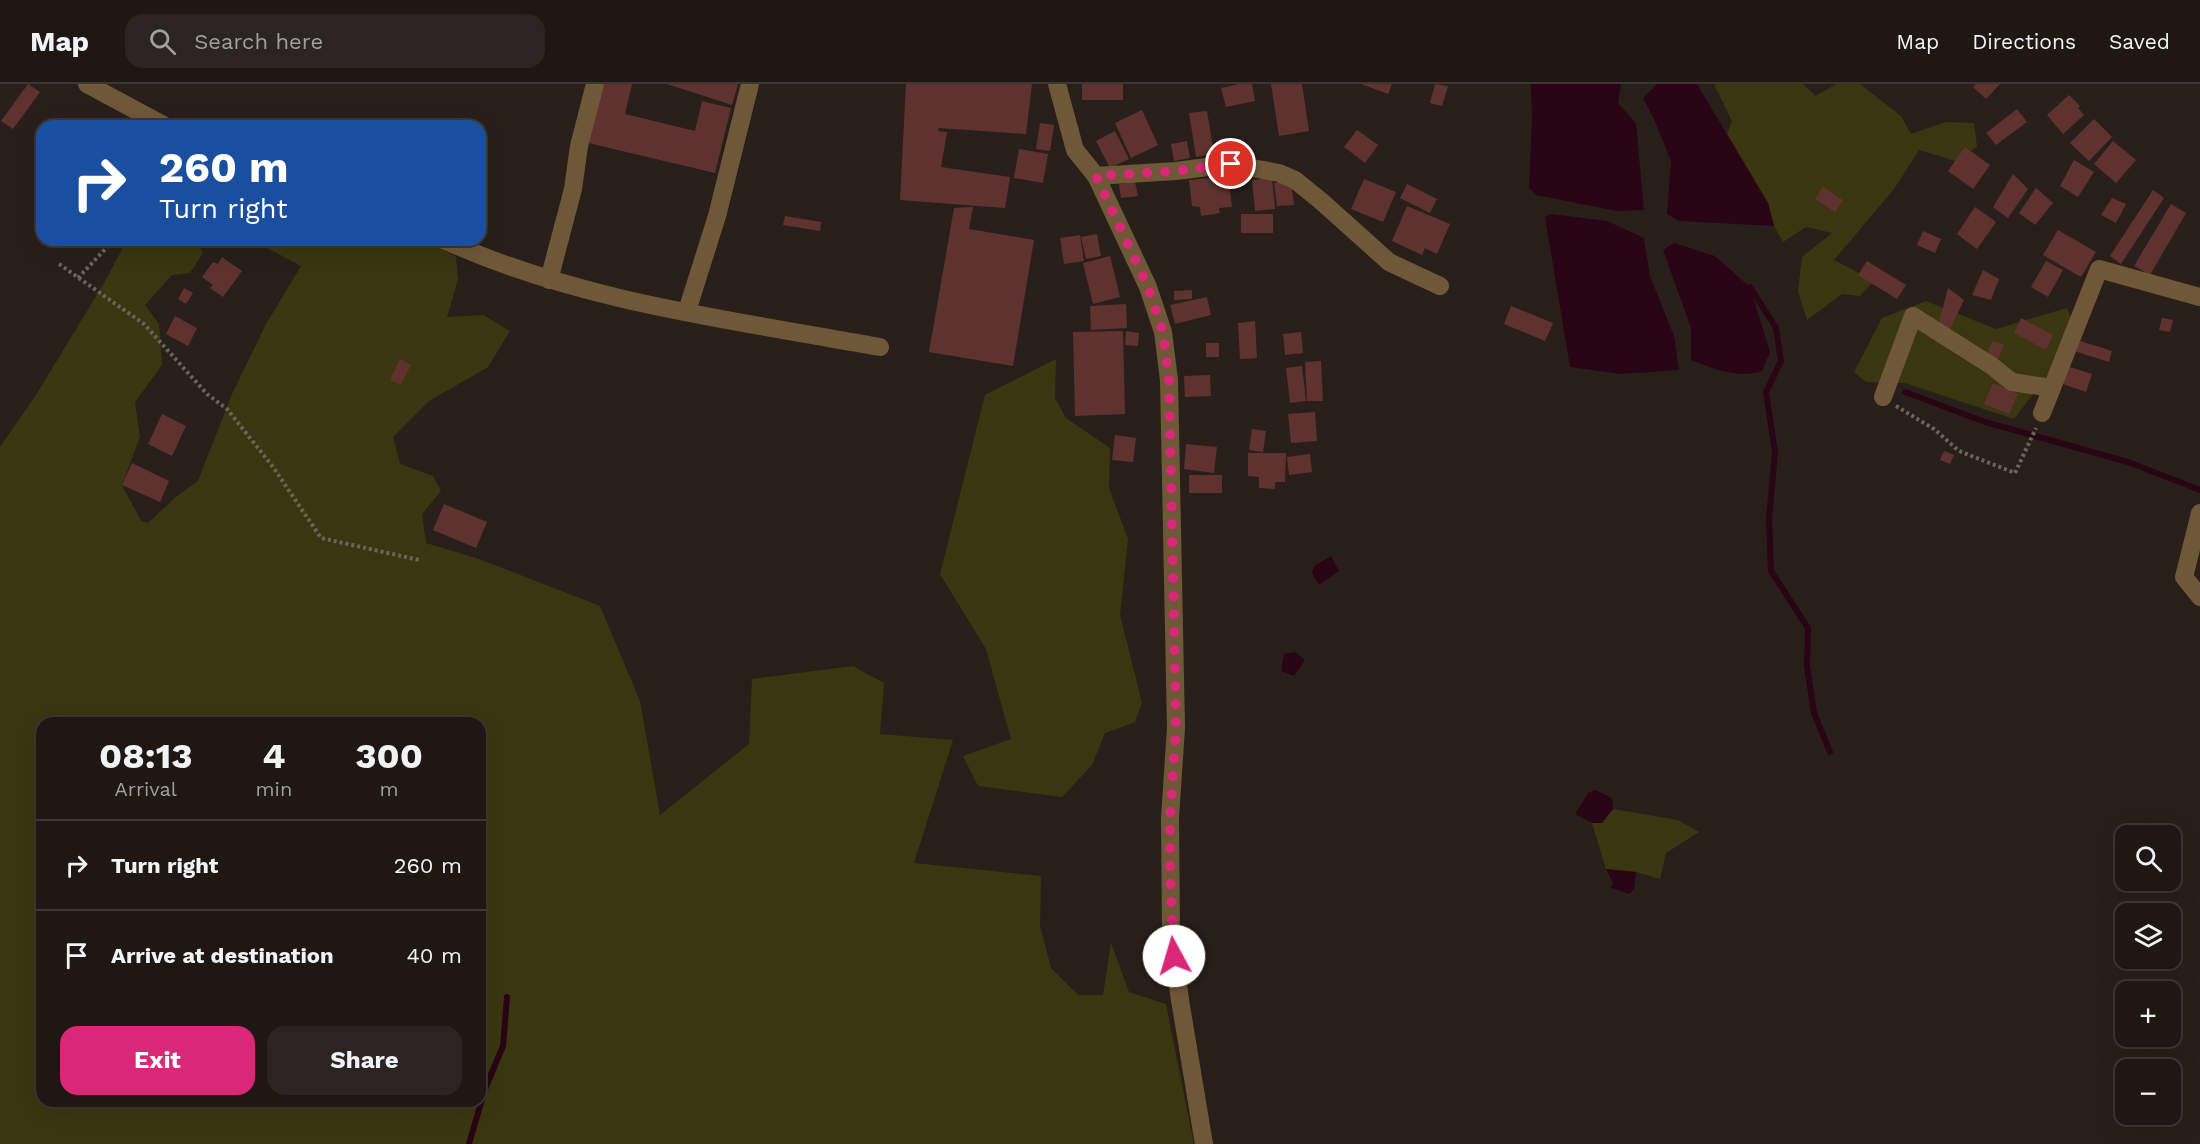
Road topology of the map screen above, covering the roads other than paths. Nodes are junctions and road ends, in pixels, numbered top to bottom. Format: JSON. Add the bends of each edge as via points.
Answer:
{"nodes":[{"id":1,"x":87,"y":84,"type":"edge"},
{"id":2,"x":595,"y":84,"type":"edge"},
{"id":3,"x":750,"y":84,"type":"edge"},
{"id":4,"x":1057,"y":84,"type":"edge"},
{"id":5,"x":154,"y":120,"type":"edge"},
{"id":6,"x":1096,"y":176,"type":"junction"},
{"id":7,"x":457,"y":246,"type":"edge"},
{"id":8,"x":549,"y":280,"type":"junction"},
{"id":9,"x":1440,"y":286,"type":"dead end"},
{"id":10,"x":2200,"y":297,"type":"edge"},
{"id":11,"x":687,"y":311,"type":"junction"},
{"id":12,"x":880,"y":347,"type":"dead end"},
{"id":13,"x":2052,"y":388,"type":"junction"},
{"id":14,"x":1883,"y":398,"type":"road end"},
{"id":15,"x":2042,"y":413,"type":"road end"},
{"id":16,"x":2200,"y":513,"type":"edge"},
{"id":17,"x":2200,"y":597,"type":"edge"},
{"id":18,"x":1204,"y":1144,"type":"edge"}],
"edges":[{"from":1,"to":5,"type":"street"},
{"from":2,"to":8,"type":"street"},
{"from":3,"to":11,"type":"street","via":[[717,216]]},
{"from":4,"to":6,"type":"street","via":[[1075,150]]},
{"from":6,"to":9,"type":"street","via":[[1231,164],[1279,173],[1304,187],[1389,262]]},
{"from":6,"to":18,"type":"street","via":[[1148,287],[1163,332],[1169,380],[1176,728],[1170,818],[1171,934]]},
{"from":7,"to":8,"type":"street"},
{"from":8,"to":11,"type":"street"},
{"from":10,"to":13,"type":"street","via":[[2099,269]]},
{"from":11,"to":12,"type":"street"},
{"from":13,"to":14,"type":"street","via":[[2012,382],[1913,316]]},
{"from":13,"to":15,"type":"street"},
{"from":16,"to":17,"type":"street","via":[[2184,577]]}]}
